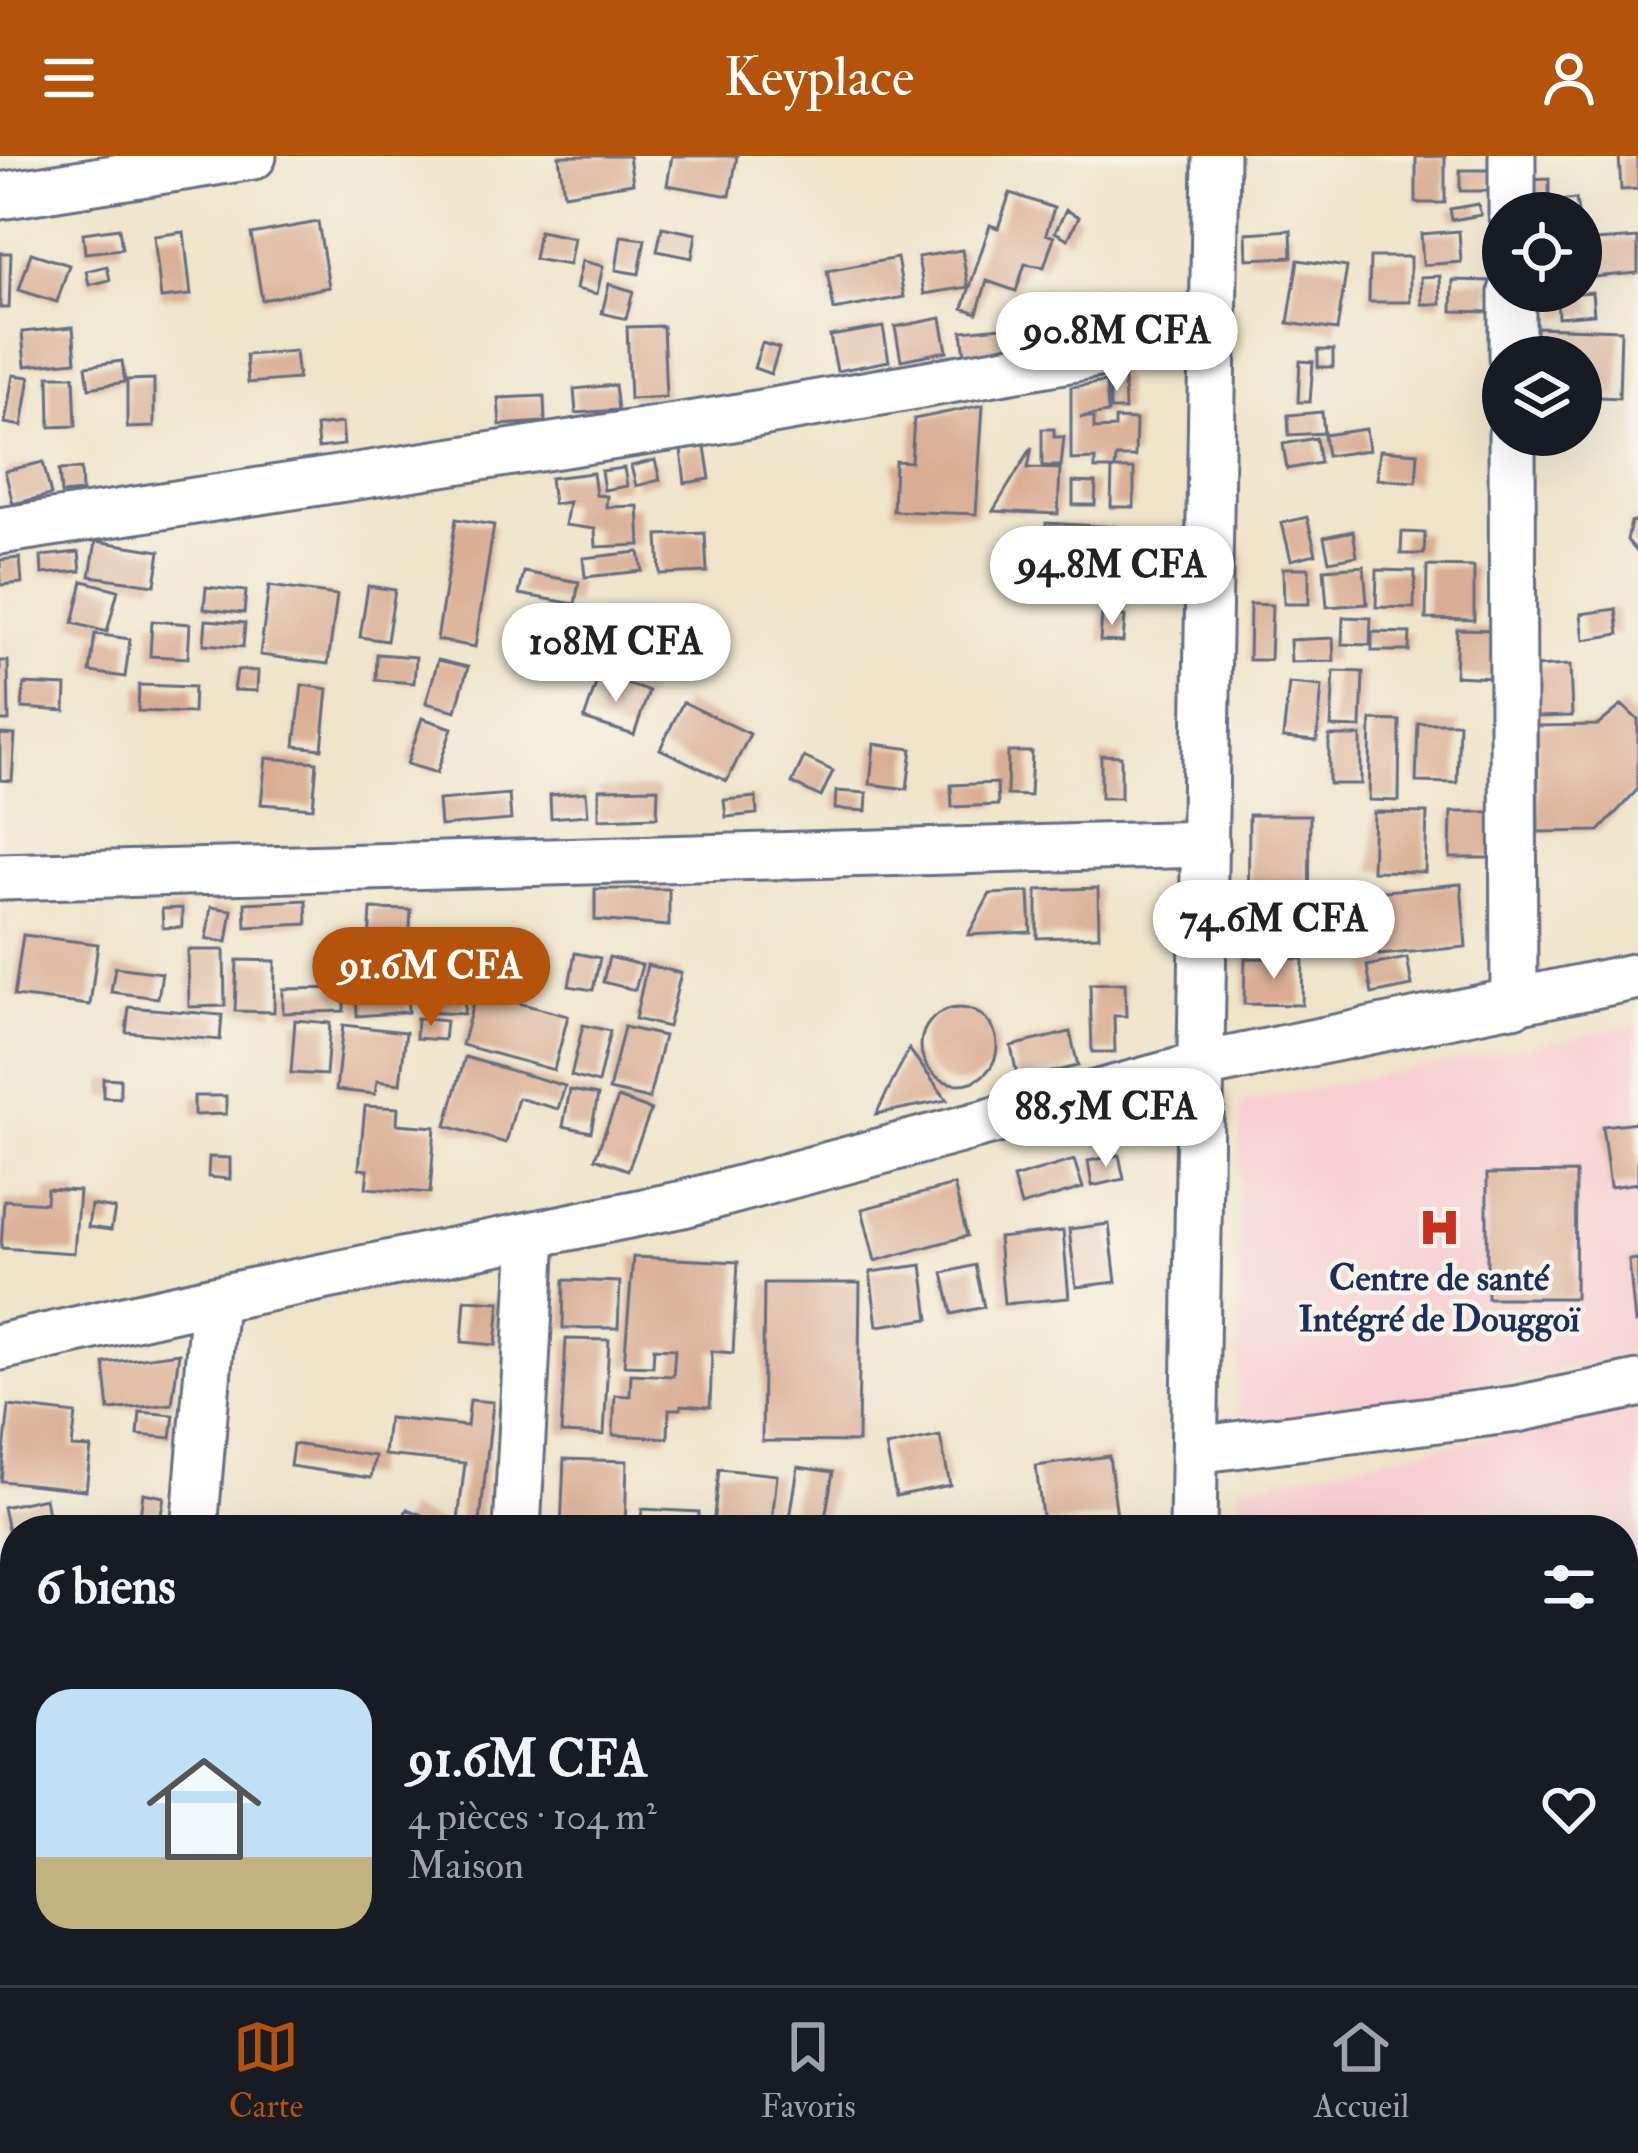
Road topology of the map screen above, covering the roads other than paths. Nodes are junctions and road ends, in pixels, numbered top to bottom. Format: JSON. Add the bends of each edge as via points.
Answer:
{"nodes":[{"id":1,"x":253,"y":156,"type":"edge"},
{"id":2,"x":1216,"y":156,"type":"edge"},
{"id":3,"x":1512,"y":156,"type":"edge"},
{"id":4,"x":1512,"y":192,"type":"edge"},
{"id":5,"x":0,"y":196,"type":"edge"},
{"id":6,"x":1213,"y":334,"type":"junction"},
{"id":7,"x":1511,"y":456,"type":"edge"},
{"id":8,"x":0,"y":531,"type":"edge"},
{"id":9,"x":1206,"y":844,"type":"junction"},
{"id":10,"x":0,"y":877,"type":"edge"},
{"id":11,"x":1638,"y":976,"type":"edge"},
{"id":12,"x":1514,"y":1004,"type":"junction"},
{"id":13,"x":1203,"y":1065,"type":"junction"},
{"id":14,"x":532,"y":1235,"type":"junction"},
{"id":15,"x":214,"y":1299,"type":"junction"},
{"id":16,"x":0,"y":1347,"type":"edge"},
{"id":17,"x":1638,"y":1384,"type":"edge"},
{"id":18,"x":1195,"y":1450,"type":"junction"},
{"id":19,"x":195,"y":1515,"type":"edge"},
{"id":20,"x":518,"y":1515,"type":"edge"},
{"id":21,"x":1193,"y":1515,"type":"edge"}],
"edges":[{"from":1,"to":5,"type":"street"},
{"from":2,"to":6,"type":"street"},
{"from":3,"to":4,"type":"street"},
{"from":6,"to":8,"type":"street"},
{"from":6,"to":9,"type":"street"},
{"from":7,"to":12,"type":"street"},
{"from":9,"to":10,"type":"street"},
{"from":9,"to":13,"type":"street"},
{"from":11,"to":12,"type":"street"},
{"from":12,"to":13,"type":"street"},
{"from":13,"to":14,"type":"street","via":[[683,1204]]},
{"from":13,"to":18,"type":"street"},
{"from":14,"to":15,"type":"street"},
{"from":14,"to":20,"type":"street"},
{"from":15,"to":16,"type":"street"},
{"from":15,"to":19,"type":"street"},
{"from":17,"to":18,"type":"street","via":[[1517,1409]]},
{"from":18,"to":21,"type":"street"}]}
